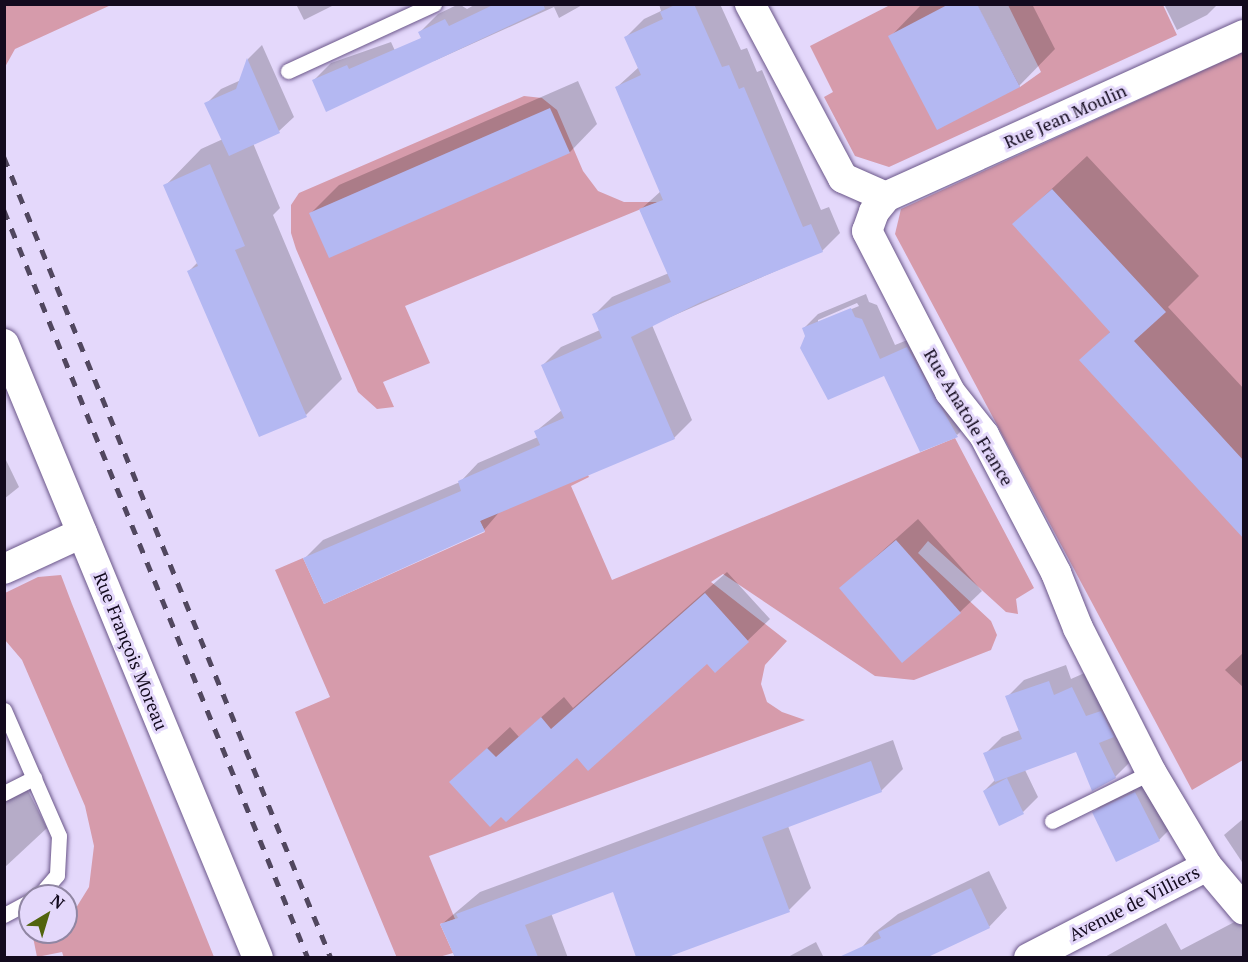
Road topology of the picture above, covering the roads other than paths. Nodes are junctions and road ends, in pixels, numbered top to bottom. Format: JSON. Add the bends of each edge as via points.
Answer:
{"nodes":[{"id":1,"x":434,"y":4,"type":"edge"},
{"id":2,"x":750,"y":4,"type":"edge"},
{"id":3,"x":1244,"y":35,"type":"edge"},
{"id":4,"x":288,"y":71,"type":"dead end"},
{"id":5,"x":886,"y":198,"type":"junction"},
{"id":6,"x":4,"y":344,"type":"edge"},
{"id":7,"x":82,"y":532,"type":"junction"},
{"id":8,"x":4,"y":568,"type":"edge"},
{"id":9,"x":4,"y":710,"type":"edge"},
{"id":10,"x":1151,"y":772,"type":"junction"},
{"id":11,"x":33,"y":778,"type":"junction"},
{"id":12,"x":4,"y":793,"type":"edge"},
{"id":13,"x":1052,"y":821,"type":"dead end"},
{"id":14,"x":1207,"y":866,"type":"junction"},
{"id":15,"x":49,"y":884,"type":"edge"},
{"id":16,"x":18,"y":907,"type":"edge"},
{"id":17,"x":1244,"y":910,"type":"edge"},
{"id":18,"x":4,"y":915,"type":"edge"},
{"id":19,"x":258,"y":957,"type":"edge"},
{"id":20,"x":1029,"y":957,"type":"edge"}],
"edges":[{"from":1,"to":4,"type":"lane"},
{"from":2,"to":5,"type":"street","via":[[843,178]]},
{"from":3,"to":5,"type":"street","name":"Rue Jean Moulin"},
{"from":5,"to":10,"type":"street","name":"Rue Anatole France","via":[[874,212],[867,231],[950,392],[984,435],[1023,509]]},
{"from":6,"to":7,"type":"street","name":"Rue François Moreau"},
{"from":7,"to":8,"type":"street"},
{"from":7,"to":19,"type":"street","name":"Rue François Moreau"},
{"from":9,"to":11,"type":"lane"},
{"from":10,"to":13,"type":"lane"},
{"from":10,"to":14,"type":"street","name":"Rue Anatole France"},
{"from":11,"to":12,"type":"lane"},
{"from":11,"to":15,"type":"lane","via":[[58,836],[57,875]]},
{"from":14,"to":17,"type":"street","name":"Rue Anatole France"},
{"from":14,"to":20,"type":"street","name":"Avenue de Villiers"},
{"from":16,"to":18,"type":"lane"}]}
